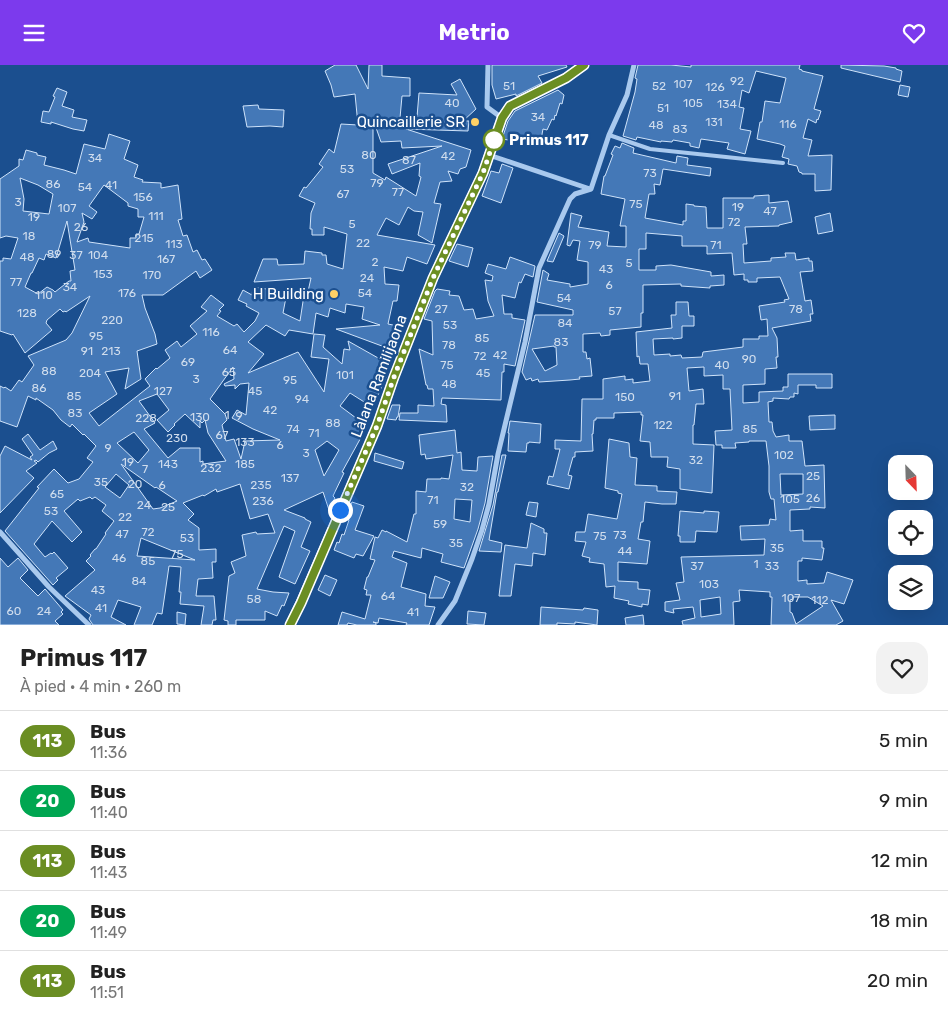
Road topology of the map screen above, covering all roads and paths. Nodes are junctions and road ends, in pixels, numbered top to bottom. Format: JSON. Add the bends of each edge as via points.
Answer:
{"nodes":[{"id":1,"x":488,"y":65,"type":"edge"},
{"id":2,"x":584,"y":65,"type":"edge"},
{"id":3,"x":634,"y":65,"type":"edge"},
{"id":4,"x":502,"y":118,"type":"junction"},
{"id":5,"x":609,"y":135,"type":"junction"},
{"id":6,"x":489,"y":155,"type":"junction"},
{"id":7,"x":783,"y":163,"type":"dead end"},
{"id":8,"x":590,"y":189,"type":"junction"},
{"id":9,"x":0,"y":533,"type":"edge"},
{"id":10,"x":89,"y":625,"type":"edge"},
{"id":11,"x":290,"y":625,"type":"edge"},
{"id":12,"x":438,"y":625,"type":"edge"}],
"edges":[{"from":1,"to":4,"type":"street","via":[[487,107]]},
{"from":2,"to":4,"type":"street","name":"Làlana Ramilijaona","via":[[566,78],[510,106]]},
{"from":3,"to":5,"type":"street","via":[[627,95]]},
{"from":4,"to":6,"type":"street","name":"Làlana Ramilijaona"},
{"from":5,"to":7,"type":"lane","via":[[650,149]]},
{"from":5,"to":8,"type":"street"},
{"from":6,"to":8,"type":"street"},
{"from":6,"to":11,"type":"street","name":"Làlana Ramilijaona","via":[[433,278],[377,426]]},
{"from":8,"to":12,"type":"street","via":[[570,199],[539,268],[482,530],[455,601]]},
{"from":9,"to":10,"type":"street"}]}
